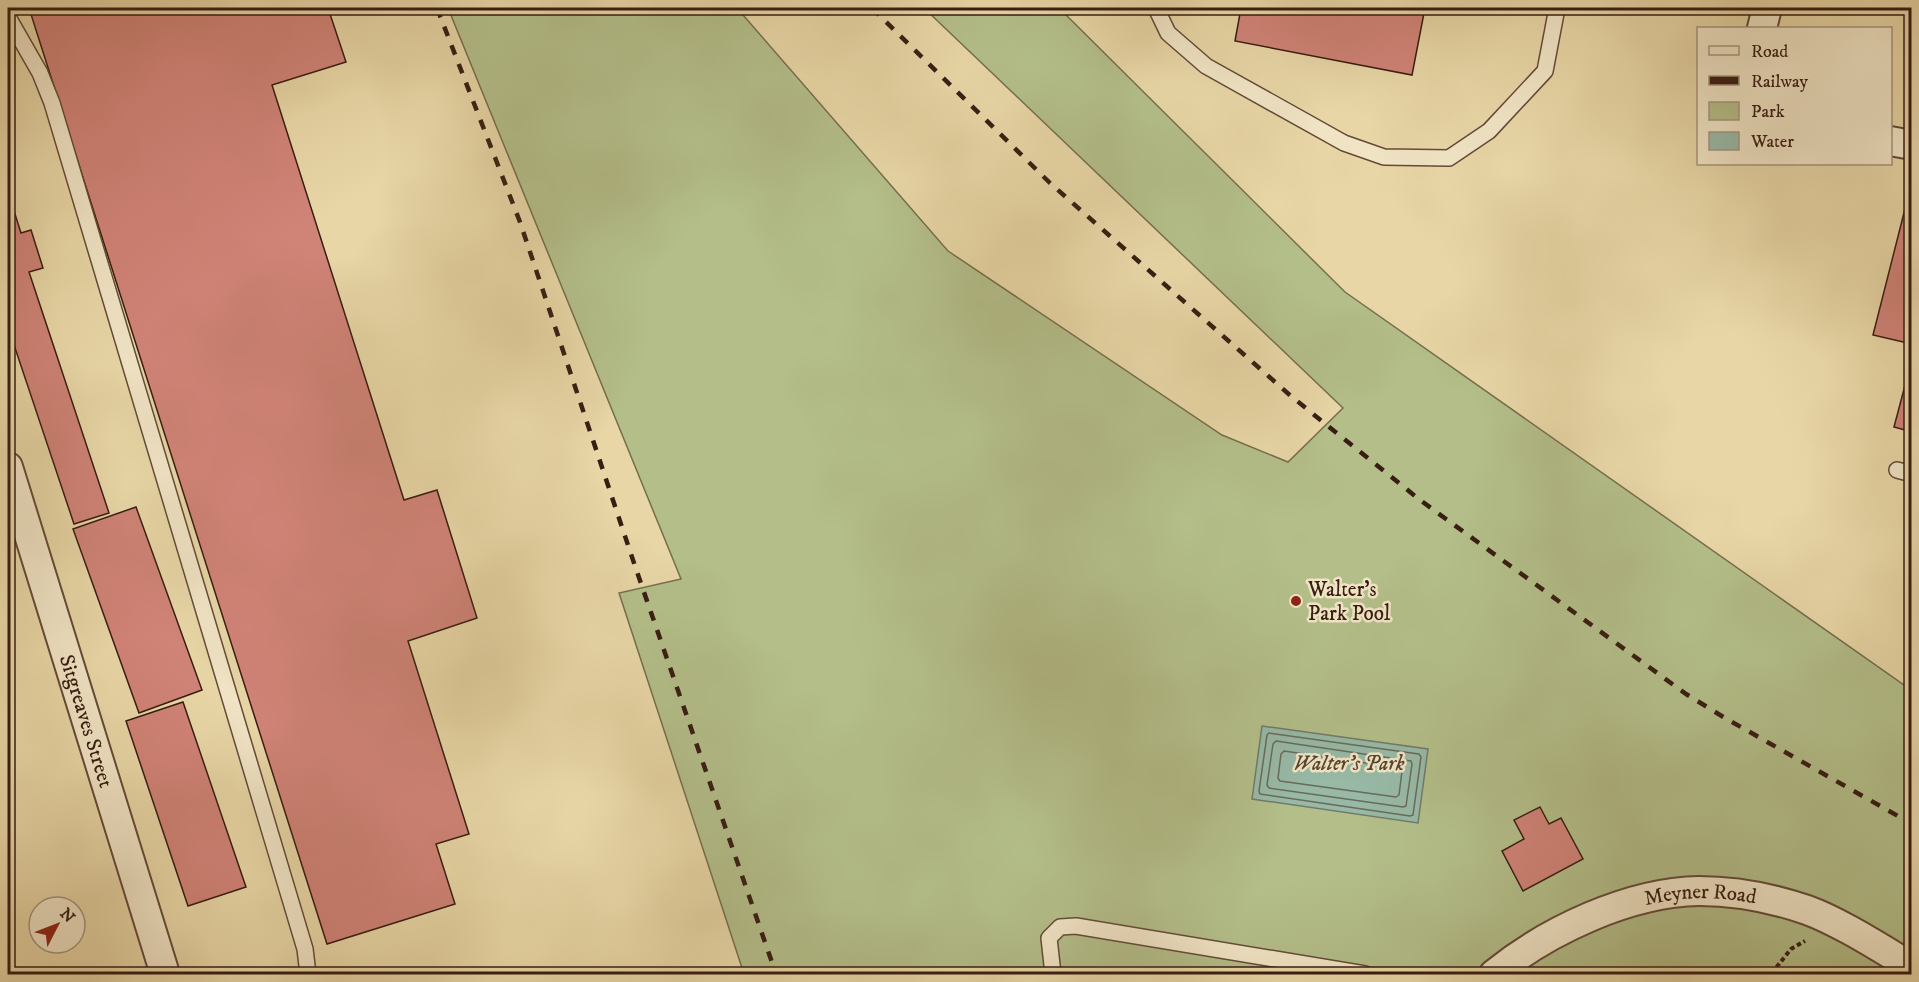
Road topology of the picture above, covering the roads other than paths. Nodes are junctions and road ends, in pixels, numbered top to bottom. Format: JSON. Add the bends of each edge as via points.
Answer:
{"nodes":[{"id":1,"x":1156,"y":8,"type":"edge"},
{"id":2,"x":1557,"y":8,"type":"edge"},
{"id":3,"x":1767,"y":8,"type":"edge"},
{"id":4,"x":8,"y":17,"type":"edge"},
{"id":5,"x":1762,"y":27,"type":"edge"},
{"id":6,"x":1892,"y":141,"type":"edge"},
{"id":7,"x":1911,"y":145,"type":"edge"},
{"id":8,"x":8,"y":467,"type":"edge"},
{"id":9,"x":1911,"y":967,"type":"edge"},
{"id":10,"x":165,"y":975,"type":"edge"},
{"id":11,"x":308,"y":975,"type":"edge"},
{"id":12,"x":1053,"y":975,"type":"edge"},
{"id":13,"x":1365,"y":975,"type":"edge"},
{"id":14,"x":1494,"y":975,"type":"edge"}],
"edges":[{"from":1,"to":2,"type":"lane","via":[[1168,33],[1206,66],[1344,143],[1384,157],[1449,158],[1489,130],[1545,71]]},
{"from":3,"to":5,"type":"street"},
{"from":4,"to":11,"type":"lane","via":[[52,103],[305,950]]},
{"from":6,"to":7,"type":"street"},
{"from":8,"to":10,"type":"street","name":"Sitgreaves Street"},
{"from":9,"to":14,"type":"street","name":"Meyner Road","via":[[1809,911],[1768,899],[1697,891],[1618,906],[1577,921],[1511,960]]},
{"from":12,"to":13,"type":"lane","via":[[1049,938],[1060,927],[1076,926]]}]}
